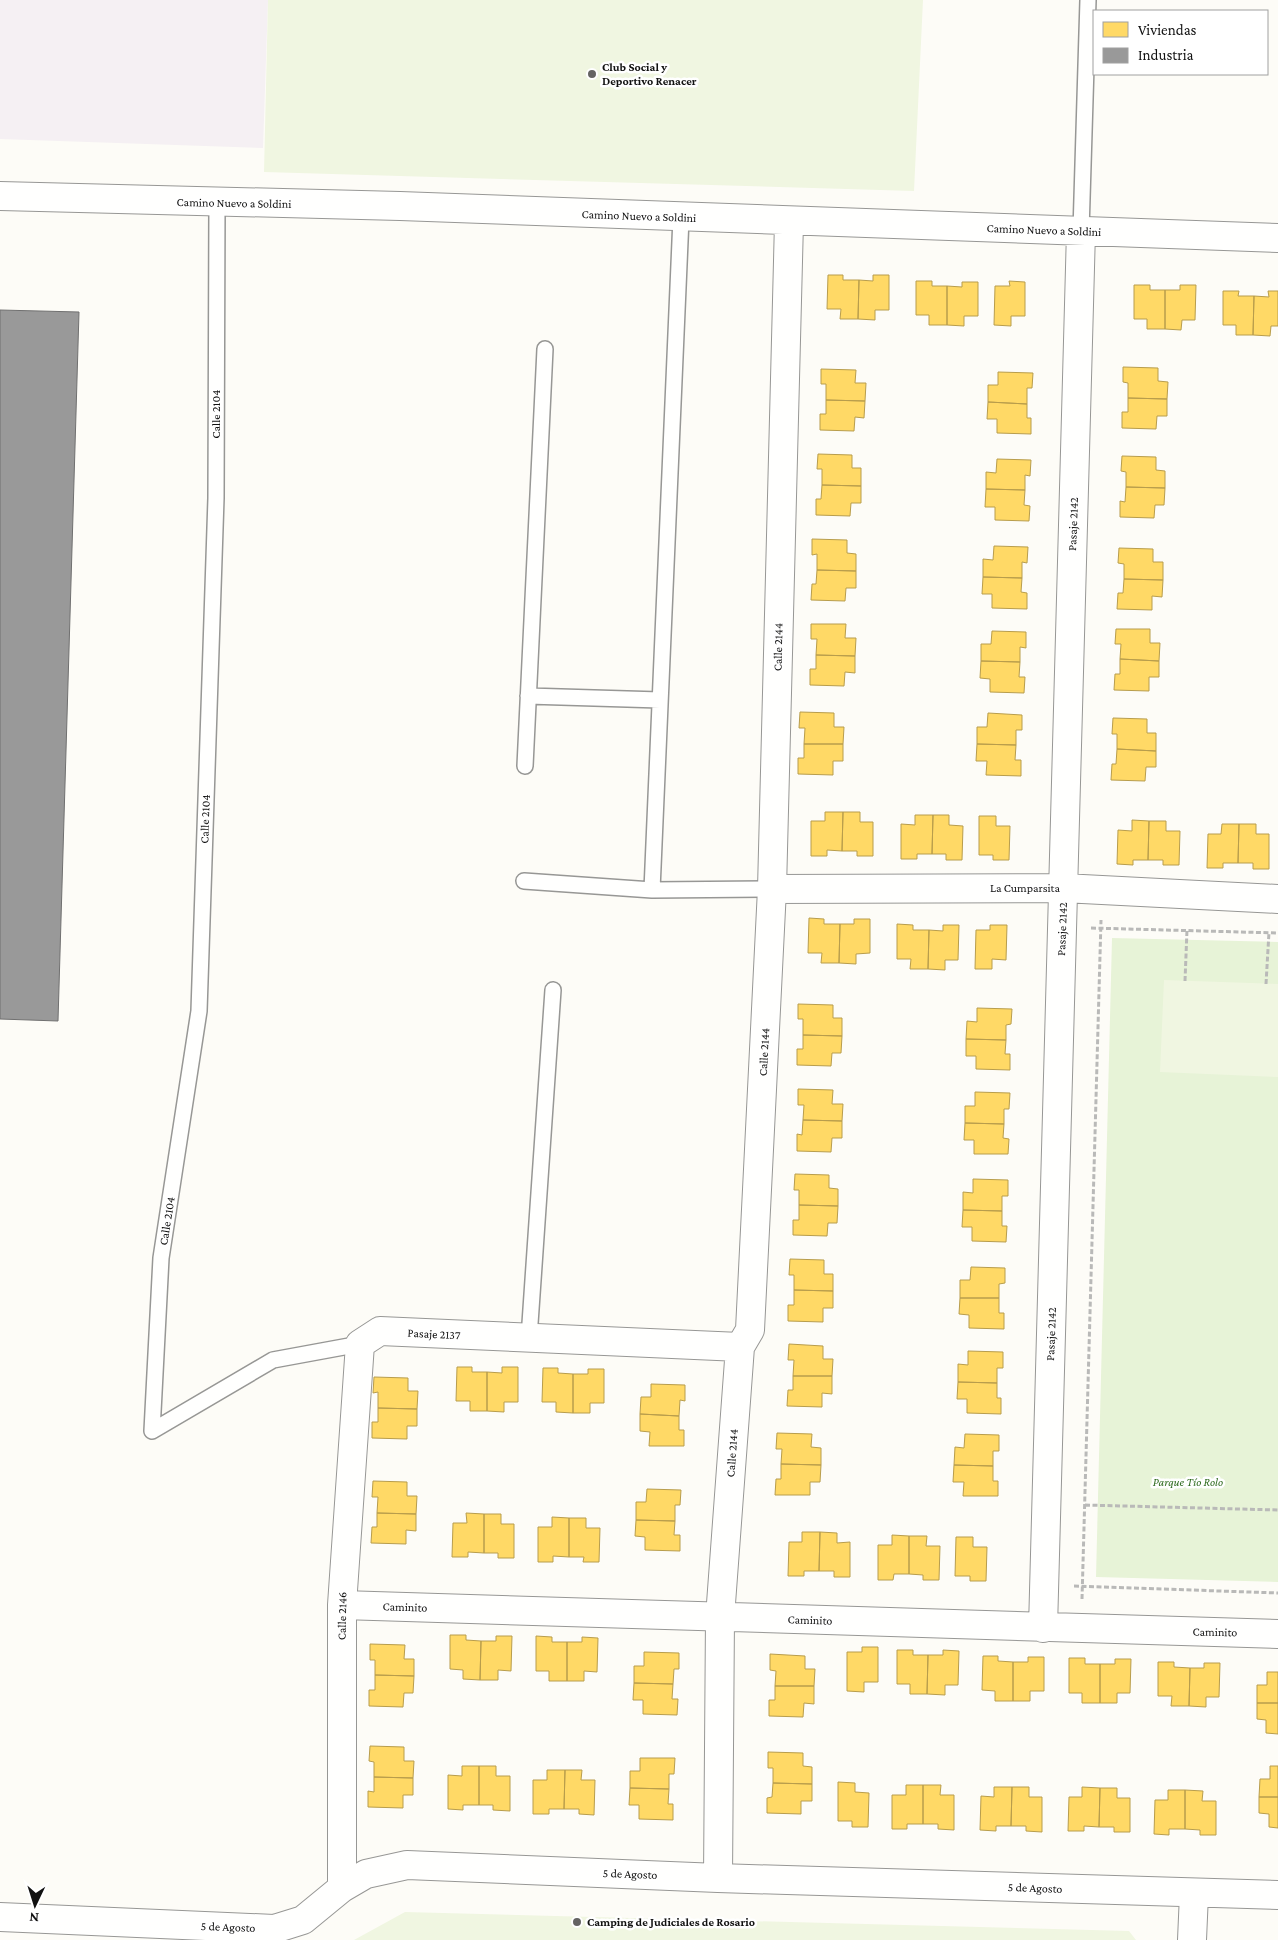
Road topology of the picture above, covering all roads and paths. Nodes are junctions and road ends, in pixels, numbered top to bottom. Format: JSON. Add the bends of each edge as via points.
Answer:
{"nodes":[{"id":1,"x":1088,"y":0,"type":"edge"},
{"id":2,"x":0,"y":196,"type":"edge"},
{"id":3,"x":217,"y":203,"type":"junction"},
{"id":4,"x":681,"y":218,"type":"junction"},
{"id":5,"x":789,"y":222,"type":"junction"},
{"id":6,"x":1081,"y":231,"type":"junction"},
{"id":7,"x":1278,"y":238,"type":"edge"},
{"id":8,"x":545,"y":349,"type":"dead end"},
{"id":9,"x":528,"y":696,"type":"junction"},
{"id":10,"x":660,"y":700,"type":"junction"},
{"id":11,"x":525,"y":766,"type":"dead end"},
{"id":12,"x":524,"y":881,"type":"dead end"},
{"id":13,"x":1063,"y":888,"type":"junction"},
{"id":14,"x":772,"y":889,"type":"junction"},
{"id":15,"x":652,"y":890,"type":"junction"},
{"id":16,"x":1102,"y":890,"type":"junction"},
{"id":17,"x":1278,"y":899,"type":"edge"},
{"id":18,"x":1062,"y":928,"type":"junction"},
{"id":19,"x":1101,"y":928,"type":"junction"},
{"id":20,"x":1187,"y":930,"type":"junction"},
{"id":21,"x":1268,"y":932,"type":"junction"},
{"id":22,"x":1278,"y":932,"type":"edge"},
{"id":23,"x":1185,"y":981,"type":"dead end"},
{"id":24,"x":1266,"y":984,"type":"dead end"},
{"id":25,"x":553,"y":990,"type":"dead end"},
{"id":26,"x":529,"y":1338,"type":"junction"},
{"id":27,"x":360,"y":1344,"type":"junction"},
{"id":28,"x":740,"y":1347,"type":"junction"},
{"id":29,"x":152,"y":1431,"type":"joint"},
{"id":30,"x":1085,"y":1504,"type":"junction"},
{"id":31,"x":1278,"y":1510,"type":"edge"},
{"id":32,"x":1044,"y":1585,"type":"junction"},
{"id":33,"x":1082,"y":1587,"type":"junction"},
{"id":34,"x":1278,"y":1593,"type":"edge"},
{"id":35,"x":342,"y":1606,"type":"junction"},
{"id":36,"x":720,"y":1617,"type":"junction"},
{"id":37,"x":1043,"y":1628,"type":"junction"},
{"id":38,"x":1081,"y":1629,"type":"junction"},
{"id":39,"x":1278,"y":1634,"type":"edge"},
{"id":40,"x":718,"y":1878,"type":"junction"},
{"id":41,"x":342,"y":1888,"type":"junction"},
{"id":42,"x":1194,"y":1894,"type":"junction"},
{"id":43,"x":1278,"y":1895,"type":"edge"},
{"id":44,"x":0,"y":1917,"type":"edge"},
{"id":45,"x":1192,"y":1940,"type":"edge"}],
"edges":[{"from":1,"to":6,"type":"lane"},
{"from":2,"to":3,"type":"street","name":"Camino Nuevo a Soldini"},
{"from":3,"to":4,"type":"street","name":"Camino Nuevo a Soldini","via":[[400,206]]},
{"from":3,"to":29,"type":"lane","name":"Calle 2104","via":[[216,498],[199,1012],[161,1258]]},
{"from":4,"to":5,"type":"street","name":"Camino Nuevo a Soldini"},
{"from":4,"to":10,"type":"lane"},
{"from":5,"to":6,"type":"street","name":"Camino Nuevo a Soldini"},
{"from":5,"to":14,"type":"street","name":"Calle 2144"},
{"from":6,"to":7,"type":"street","name":"Camino Nuevo a Soldini"},
{"from":6,"to":13,"type":"street","name":"Pasaje 2142"},
{"from":8,"to":9,"type":"lane"},
{"from":9,"to":10,"type":"lane"},
{"from":9,"to":11,"type":"lane"},
{"from":10,"to":15,"type":"lane"},
{"from":12,"to":15,"type":"lane"},
{"from":13,"to":14,"type":"street","name":"La Cumparsita"},
{"from":13,"to":16,"type":"street","name":"La Cumparsita"},
{"from":13,"to":18,"type":"street","name":"Pasaje 2142"},
{"from":14,"to":15,"type":"lane"},
{"from":14,"to":28,"type":"street","name":"Calle 2144","via":[[750,1330]]},
{"from":16,"to":17,"type":"street","name":"La Cumparsita"},
{"from":16,"to":19,"type":"path"},
{"from":18,"to":19,"type":"path"},
{"from":18,"to":32,"type":"street","name":"Pasaje 2142"},
{"from":19,"to":20,"type":"path"},
{"from":19,"to":30,"type":"path"},
{"from":20,"to":21,"type":"path"},
{"from":20,"to":23,"type":"path"},
{"from":21,"to":22,"type":"path"},
{"from":21,"to":24,"type":"path"},
{"from":25,"to":26,"type":"lane"},
{"from":26,"to":27,"type":"street","name":"Pasaje 2137","via":[[380,1331]]},
{"from":26,"to":28,"type":"street","name":"Pasaje 2137"},
{"from":27,"to":29,"type":"lane","name":"Pasaje 2137","via":[[273,1360]]},
{"from":27,"to":35,"type":"street","name":"Calle 2146"},
{"from":28,"to":36,"type":"street","name":"Calle 2144"},
{"from":30,"to":31,"type":"path"},
{"from":30,"to":33,"type":"path"},
{"from":32,"to":33,"type":"path"},
{"from":32,"to":37,"type":"street","name":"Pasaje 2142"},
{"from":33,"to":34,"type":"path"},
{"from":33,"to":38,"type":"path"},
{"from":35,"to":36,"type":"street","name":"Caminito"},
{"from":35,"to":41,"type":"street","name":"Calle 2146"},
{"from":36,"to":37,"type":"street","name":"Caminito"},
{"from":36,"to":40,"type":"street","name":"Calle 2144"},
{"from":37,"to":38,"type":"street","name":"Caminito"},
{"from":38,"to":39,"type":"street","name":"Caminito"},
{"from":40,"to":41,"type":"street","name":"5 de Agosto","via":[[407,1865],[366,1874]]},
{"from":40,"to":42,"type":"street","name":"5 de Agosto"},
{"from":41,"to":44,"type":"street","name":"5 de Agosto","via":[[303,1920],[274,1929]]},
{"from":42,"to":43,"type":"street","name":"5 de Agosto"},
{"from":42,"to":45,"type":"street"}]}
